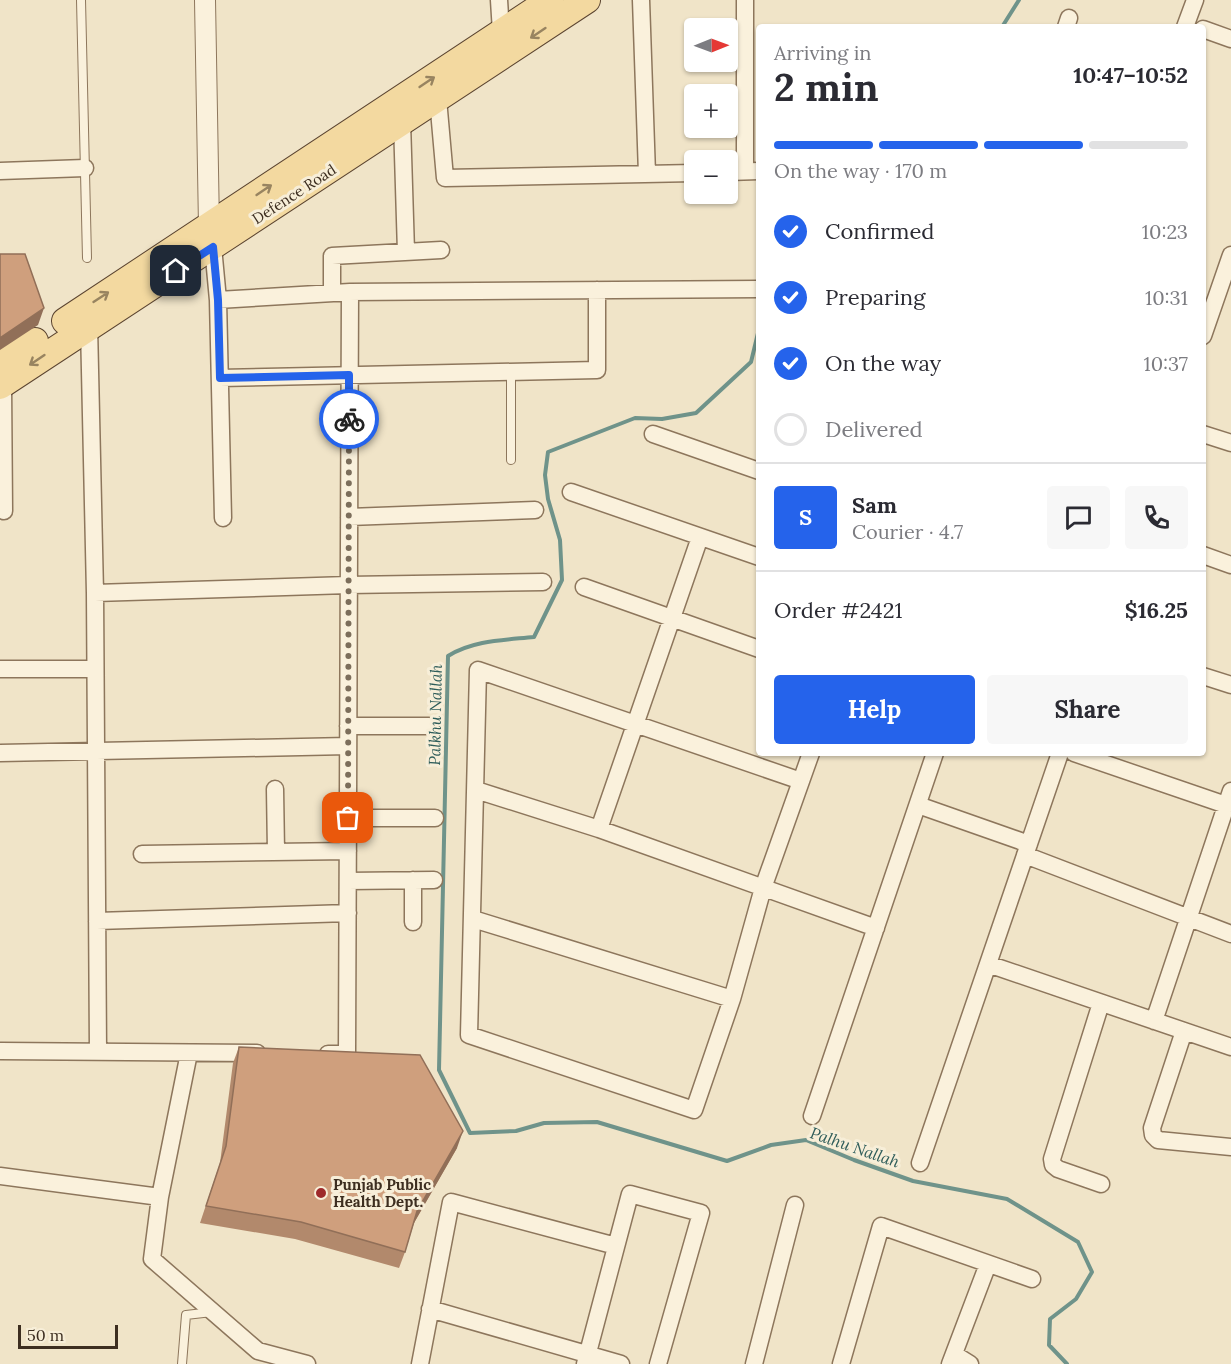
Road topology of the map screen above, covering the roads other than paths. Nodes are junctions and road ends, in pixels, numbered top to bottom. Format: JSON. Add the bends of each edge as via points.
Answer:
{"nodes":[{"id":1,"x":81,"y":0,"type":"edge"},
{"id":2,"x":205,"y":0,"type":"edge"},
{"id":3,"x":499,"y":0,"type":"edge"},
{"id":4,"x":550,"y":0,"type":"edge"},
{"id":5,"x":587,"y":0,"type":"edge"},
{"id":6,"x":641,"y":0,"type":"edge"},
{"id":7,"x":745,"y":0,"type":"edge"},
{"id":8,"x":1195,"y":0,"type":"edge"},
{"id":9,"x":1190,"y":24,"type":"edge"},
{"id":10,"x":1206,"y":30,"type":"edge"},
{"id":11,"x":501,"y":32,"type":"junction"},
{"id":12,"x":1231,"y":39,"type":"edge"},
{"id":13,"x":438,"y":99,"type":"junction"},
{"id":14,"x":397,"y":117,"type":"junction"},
{"id":15,"x":85,"y":168,"type":"junction"},
{"id":16,"x":0,"y":171,"type":"edge"},
{"id":17,"x":752,"y":171,"type":"edge"},
{"id":18,"x":684,"y":172,"type":"edge"},
{"id":19,"x":647,"y":174,"type":"junction"},
{"id":20,"x":200,"y":244,"type":"junction"},
{"id":21,"x":441,"y":250,"type":"dead end"},
{"id":22,"x":406,"y":252,"type":"junction"},
{"id":23,"x":1231,"y":255,"type":"edge"},
{"id":24,"x":87,"y":258,"type":"dead end"},
{"id":25,"x":756,"y":289,"type":"edge"},
{"id":26,"x":597,"y":290,"type":"junction"},
{"id":27,"x":350,"y":292,"type":"junction"},
{"id":28,"x":332,"y":293,"type":"junction"},
{"id":29,"x":218,"y":300,"type":"junction"},
{"id":30,"x":89,"y":326,"type":"junction"},
{"id":31,"x":1206,"y":327,"type":"edge"},
{"id":32,"x":511,"y":371,"type":"junction"},
{"id":33,"x":349,"y":375,"type":"junction"},
{"id":34,"x":1,"y":378,"type":"edge"},
{"id":35,"x":220,"y":378,"type":"junction"},
{"id":36,"x":653,"y":434,"type":"dead end"},
{"id":37,"x":1206,"y":435,"type":"edge"},
{"id":38,"x":1231,"y":443,"type":"edge"},
{"id":39,"x":511,"y":460,"type":"dead end"},
{"id":40,"x":756,"y":470,"type":"edge"},
{"id":41,"x":571,"y":492,"type":"dead end"},
{"id":42,"x":535,"y":510,"type":"dead end"},
{"id":43,"x":4,"y":511,"type":"dead end"},
{"id":44,"x":349,"y":517,"type":"junction"},
{"id":45,"x":223,"y":518,"type":"dead end"},
{"id":46,"x":700,"y":537,"type":"junction"},
{"id":47,"x":756,"y":556,"type":"edge"},
{"id":48,"x":1206,"y":556,"type":"edge"},
{"id":49,"x":1231,"y":565,"type":"edge"},
{"id":50,"x":543,"y":582,"type":"dead end"},
{"id":51,"x":348,"y":585,"type":"junction"},
{"id":52,"x":584,"y":587,"type":"dead end"},
{"id":53,"x":95,"y":593,"type":"junction"},
{"id":54,"x":672,"y":620,"type":"junction"},
{"id":55,"x":756,"y":649,"type":"edge"},
{"id":56,"x":0,"y":669,"type":"edge"},
{"id":57,"x":95,"y":669,"type":"junction"},
{"id":58,"x":1206,"y":677,"type":"edge"},
{"id":59,"x":1231,"y":685,"type":"edge"},
{"id":60,"x":635,"y":723,"type":"junction"},
{"id":61,"x":348,"y":726,"type":"junction"},
{"id":62,"x":429,"y":726,"type":"dead end"},
{"id":63,"x":348,"y":746,"type":"junction"},
{"id":64,"x":96,"y":750,"type":"junction"},
{"id":65,"x":0,"y":753,"type":"edge"},
{"id":66,"x":810,"y":756,"type":"edge"},
{"id":67,"x":934,"y":756,"type":"edge"},
{"id":68,"x":1059,"y":756,"type":"edge"},
{"id":69,"x":1084,"y":756,"type":"edge"},
{"id":70,"x":801,"y":781,"type":"junction"},
{"id":71,"x":275,"y":789,"type":"dead end"},
{"id":72,"x":476,"y":790,"type":"junction"},
{"id":73,"x":1229,"y":798,"type":"edge"},
{"id":74,"x":918,"y":805,"type":"junction"},
{"id":75,"x":348,"y":818,"type":"junction"},
{"id":76,"x":435,"y":818,"type":"dead end"},
{"id":77,"x":599,"y":829,"type":"junction"},
{"id":78,"x":1027,"y":849,"type":"junction"},
{"id":79,"x":348,"y":851,"type":"junction"},
{"id":80,"x":276,"y":852,"type":"junction"},
{"id":81,"x":142,"y":854,"type":"dead end"},
{"id":82,"x":413,"y":880,"type":"junction"},
{"id":83,"x":434,"y":880,"type":"dead end"},
{"id":84,"x":348,"y":881,"type":"junction"},
{"id":85,"x":764,"y":888,"type":"junction"},
{"id":86,"x":348,"y":913,"type":"junction"},
{"id":87,"x":1188,"y":918,"type":"junction"},
{"id":88,"x":472,"y":919,"type":"junction"},
{"id":89,"x":97,"y":921,"type":"junction"},
{"id":90,"x":413,"y":922,"type":"dead end"},
{"id":91,"x":876,"y":928,"type":"junction"},
{"id":92,"x":1231,"y":934,"type":"edge"},
{"id":93,"x":988,"y":964,"type":"junction"},
{"id":94,"x":732,"y":999,"type":"junction"},
{"id":95,"x":1101,"y":1003,"type":"junction"},
{"id":96,"x":1154,"y":1021,"type":"junction"},
{"id":97,"x":1184,"y":1031,"type":"junction"},
{"id":98,"x":1231,"y":1047,"type":"edge"},
{"id":99,"x":0,"y":1051,"type":"edge"},
{"id":100,"x":98,"y":1052,"type":"junction"},
{"id":101,"x":189,"y":1053,"type":"junction"},
{"id":102,"x":268,"y":1053,"type":"edge"},
{"id":103,"x":313,"y":1054,"type":"edge"},
{"id":104,"x":812,"y":1116,"type":"dead end"},
{"id":105,"x":1231,"y":1147,"type":"edge"},
{"id":106,"x":920,"y":1163,"type":"dead end"},
{"id":107,"x":0,"y":1176,"type":"edge"},
{"id":108,"x":1101,"y":1184,"type":"dead end"},
{"id":109,"x":160,"y":1197,"type":"junction"},
{"id":110,"x":795,"y":1205,"type":"dead end"},
{"id":111,"x":616,"y":1246,"type":"junction"},
{"id":112,"x":988,"y":1264,"type":"junction"},
{"id":113,"x":1032,"y":1279,"type":"dead end"},
{"id":114,"x":430,"y":1309,"type":"junction"},
{"id":115,"x":213,"y":1312,"type":"junction"},
{"id":116,"x":586,"y":1359,"type":"edge"},
{"id":117,"x":952,"y":1359,"type":"edge"},
{"id":118,"x":182,"y":1364,"type":"edge"},
{"id":119,"x":307,"y":1364,"type":"edge"},
{"id":120,"x":420,"y":1364,"type":"edge"},
{"id":121,"x":621,"y":1364,"type":"edge"},
{"id":122,"x":658,"y":1364,"type":"edge"},
{"id":123,"x":754,"y":1364,"type":"edge"},
{"id":124,"x":841,"y":1364,"type":"edge"},
{"id":125,"x":970,"y":1364,"type":"edge"}],
"edges":[{"from":1,"to":15,"type":"lane"},
{"from":2,"to":20,"type":"street"},
{"from":3,"to":11,"type":"street"},
{"from":4,"to":11,"type":"main road","name":"Defence Road"},
{"from":5,"to":13,"type":"main road","name":"Defence Road","one_way":true},
{"from":6,"to":19,"type":"street"},
{"from":7,"to":17,"type":"street"},
{"from":8,"to":9,"type":"street"},
{"from":10,"to":12,"type":"street"},
{"from":14,"to":11,"type":"main road","name":"Defence Road","one_way":true},
{"from":13,"to":14,"type":"main road","name":"Defence Road"},
{"from":13,"to":19,"type":"street","via":[[444,178]]},
{"from":14,"to":20,"type":"main road","name":"Defence Road"},
{"from":14,"to":22,"type":"street"},
{"from":15,"to":16,"type":"street"},
{"from":15,"to":24,"type":"lane"},
{"from":18,"to":19,"type":"street"},
{"from":20,"to":29,"type":"street"},
{"from":20,"to":30,"type":"main road","name":"Defence Road"},
{"from":34,"to":20,"type":"main road","name":"Defence Road","one_way":true},
{"from":21,"to":22,"type":"street"},
{"from":22,"to":28,"type":"street","via":[[332,256]]},
{"from":23,"to":31,"type":"street"},
{"from":25,"to":26,"type":"street"},
{"from":26,"to":27,"type":"street"},
{"from":26,"to":32,"type":"street","via":[[597,370]]},
{"from":27,"to":28,"type":"street"},
{"from":27,"to":33,"type":"street"},
{"from":28,"to":29,"type":"street"},
{"from":29,"to":35,"type":"street"},
{"from":30,"to":34,"type":"main road","name":"Defence Road","one_way":true},
{"from":30,"to":53,"type":"street"},
{"from":32,"to":33,"type":"street"},
{"from":32,"to":39,"type":"lane"},
{"from":33,"to":35,"type":"street"},
{"from":33,"to":44,"type":"street"},
{"from":34,"to":43,"type":"street"},
{"from":35,"to":45,"type":"street"},
{"from":36,"to":40,"type":"street"},
{"from":37,"to":38,"type":"street"},
{"from":41,"to":46,"type":"street"},
{"from":42,"to":44,"type":"street"},
{"from":44,"to":51,"type":"street"},
{"from":46,"to":47,"type":"street"},
{"from":46,"to":54,"type":"street"},
{"from":48,"to":49,"type":"street"},
{"from":50,"to":51,"type":"street"},
{"from":51,"to":53,"type":"street"},
{"from":51,"to":61,"type":"street"},
{"from":52,"to":54,"type":"street"},
{"from":53,"to":57,"type":"street"},
{"from":54,"to":55,"type":"street"},
{"from":54,"to":60,"type":"street"},
{"from":56,"to":57,"type":"street"},
{"from":57,"to":64,"type":"street"},
{"from":58,"to":59,"type":"street"},
{"from":60,"to":70,"type":"street"},
{"from":60,"to":72,"type":"street","via":[[478,670]]},
{"from":60,"to":77,"type":"street"},
{"from":61,"to":62,"type":"street"},
{"from":61,"to":63,"type":"street"},
{"from":63,"to":64,"type":"street"},
{"from":63,"to":75,"type":"street"},
{"from":64,"to":65,"type":"street"},
{"from":64,"to":89,"type":"street"},
{"from":66,"to":70,"type":"street"},
{"from":67,"to":74,"type":"street"},
{"from":68,"to":78,"type":"street"},
{"from":69,"to":73,"type":"street"},
{"from":70,"to":85,"type":"street"},
{"from":71,"to":80,"type":"street"},
{"from":72,"to":77,"type":"street"},
{"from":72,"to":88,"type":"street"},
{"from":73,"to":87,"type":"street"},
{"from":74,"to":78,"type":"street"},
{"from":74,"to":91,"type":"street"},
{"from":75,"to":76,"type":"street"},
{"from":75,"to":79,"type":"street"},
{"from":77,"to":85,"type":"street"},
{"from":78,"to":87,"type":"street"},
{"from":78,"to":93,"type":"street"},
{"from":79,"to":80,"type":"street"},
{"from":79,"to":84,"type":"street"},
{"from":80,"to":81,"type":"street"},
{"from":82,"to":83,"type":"street"},
{"from":82,"to":84,"type":"street"},
{"from":82,"to":90,"type":"street"},
{"from":84,"to":86,"type":"street"},
{"from":85,"to":91,"type":"street"},
{"from":85,"to":94,"type":"street"},
{"from":86,"to":89,"type":"street"},
{"from":86,"to":103,"type":"street","via":[[347,1054]]},
{"from":87,"to":92,"type":"street"},
{"from":87,"to":96,"type":"street"},
{"from":88,"to":94,"type":"street"},
{"from":88,"to":94,"type":"street","via":[[469,1035],[694,1110]]},
{"from":89,"to":100,"type":"street"},
{"from":91,"to":104,"type":"street"},
{"from":93,"to":95,"type":"street"},
{"from":93,"to":106,"type":"street"},
{"from":95,"to":96,"type":"street"},
{"from":95,"to":108,"type":"street","via":[[1052,1159],[1058,1169]]},
{"from":96,"to":97,"type":"street"},
{"from":97,"to":98,"type":"street"},
{"from":97,"to":105,"type":"street","via":[[1153,1135],[1158,1140]]},
{"from":99,"to":100,"type":"street"},
{"from":100,"to":101,"type":"street"},
{"from":101,"to":102,"type":"street"},
{"from":101,"to":109,"type":"street"},
{"from":107,"to":109,"type":"street"},
{"from":109,"to":115,"type":"street","via":[[152,1259]]},
{"from":110,"to":123,"type":"street"},
{"from":111,"to":114,"type":"street","via":[[451,1203]]},
{"from":111,"to":116,"type":"street"},
{"from":111,"to":122,"type":"street","via":[[630,1194],[701,1213]]},
{"from":112,"to":113,"type":"street"},
{"from":112,"to":117,"type":"street"},
{"from":112,"to":124,"type":"street","via":[[881,1226]]},
{"from":114,"to":116,"type":"street"},
{"from":114,"to":120,"type":"street"},
{"from":115,"to":118,"type":"lane","via":[[186,1315]]},
{"from":115,"to":119,"type":"street","via":[[258,1351]]},
{"from":116,"to":121,"type":"street"},
{"from":117,"to":125,"type":"street"}]}
